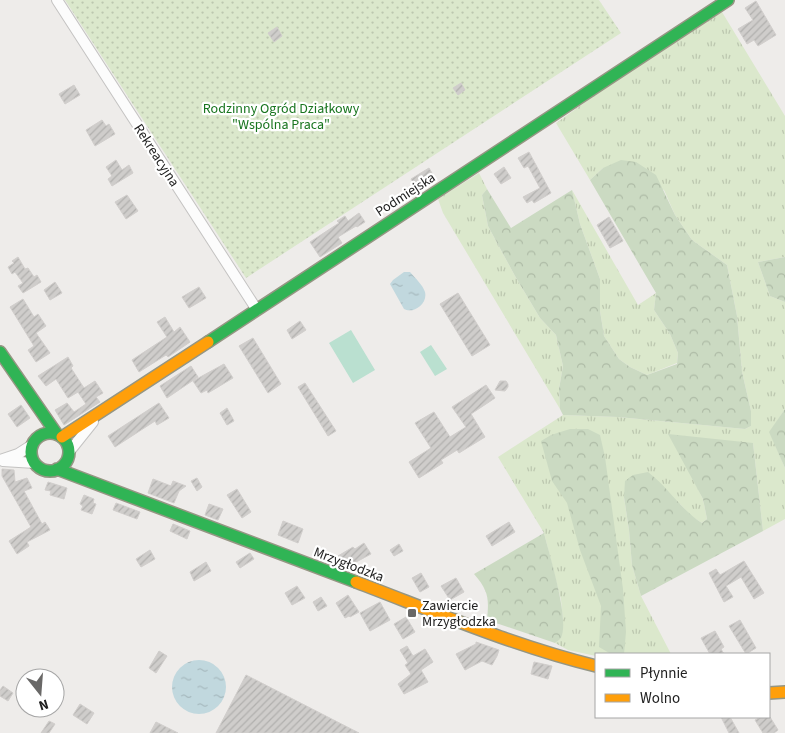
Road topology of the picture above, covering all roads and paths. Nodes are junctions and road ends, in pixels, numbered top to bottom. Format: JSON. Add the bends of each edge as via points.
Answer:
{"nodes":[{"id":1,"x":57,"y":0,"type":"edge"},
{"id":2,"x":728,"y":0,"type":"edge"},
{"id":3,"x":256,"y":310,"type":"junction"},
{"id":4,"x":0,"y":352,"type":"edge"},
{"id":5,"x":35,"y":404,"type":"junction"},
{"id":6,"x":100,"y":414,"type":"junction"},
{"id":7,"x":41,"y":435,"type":"junction"},
{"id":8,"x":59,"y":435,"type":"junction"},
{"id":9,"x":32,"y":445,"type":"junction"},
{"id":10,"x":69,"y":455,"type":"junction"},
{"id":11,"x":0,"y":460,"type":"edge"},
{"id":12,"x":35,"y":464,"type":"junction"},
{"id":13,"x":57,"y":469,"type":"junction"},
{"id":14,"x":94,"y":483,"type":"junction"},
{"id":15,"x":595,"y":666,"type":"edge"},
{"id":16,"x":785,"y":692,"type":"edge"},
{"id":17,"x":770,"y":693,"type":"edge"}],
"edges":[{"from":1,"to":3,"type":"street","name":"Rekreacyjna"},
{"from":2,"to":3,"type":"street","name":"Podmiejska"},
{"from":3,"to":6,"type":"street","name":"Podmiejska"},
{"from":4,"to":5,"type":"street"},
{"from":5,"to":7,"type":"street"},
{"from":5,"to":8,"type":"street"},
{"from":6,"to":8,"type":"street","name":"Podmiejska"},
{"from":6,"to":10,"type":"street","name":"Podmiejska"},
{"from":7,"to":8,"type":"street"},
{"from":7,"to":9,"type":"street"},
{"from":8,"to":10,"type":"street","via":[[68,446]]},
{"from":9,"to":11,"type":"street"},
{"from":9,"to":12,"type":"street"},
{"from":10,"to":13,"type":"street"},
{"from":10,"to":14,"type":"street","name":"Mrzygłodzka"},
{"from":11,"to":12,"type":"street"},
{"from":12,"to":13,"type":"street","via":[[46,470]]},
{"from":13,"to":14,"type":"street","name":"Mrzygłodzka"},
{"from":14,"to":15,"type":"street","name":"Mrzygłodzka","via":[[498,636]]},
{"from":16,"to":17,"type":"street"}]}
